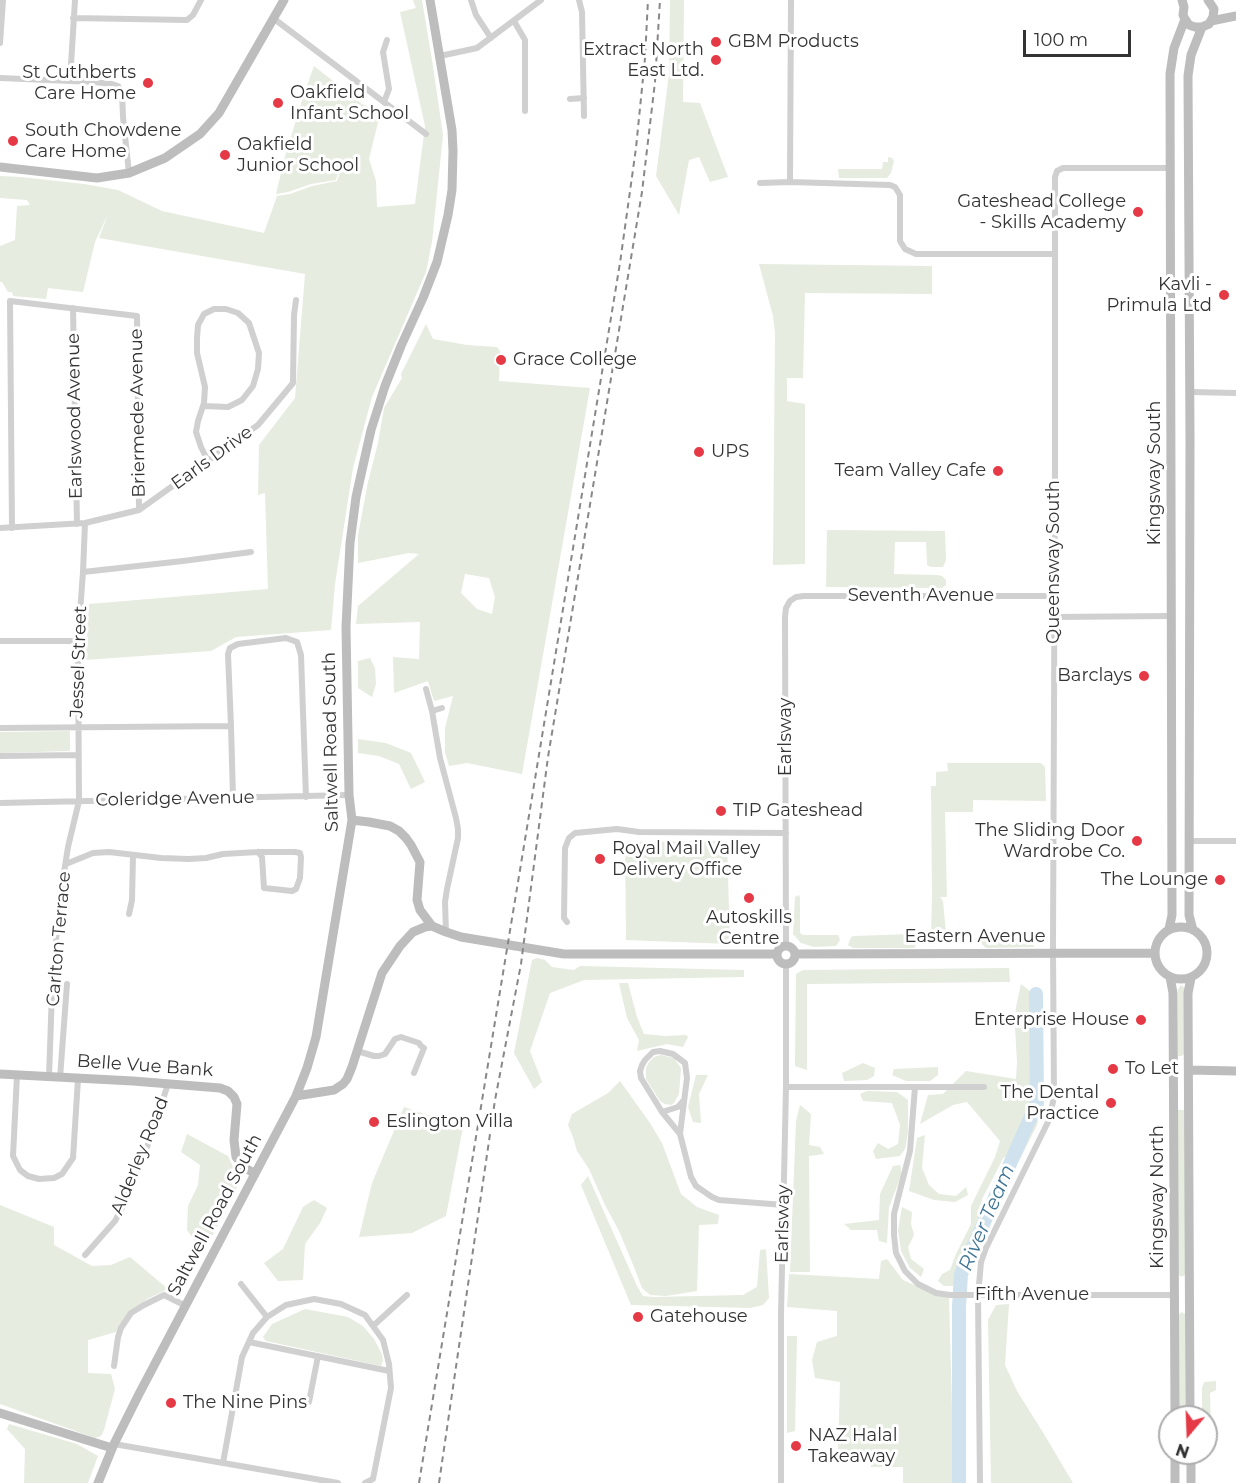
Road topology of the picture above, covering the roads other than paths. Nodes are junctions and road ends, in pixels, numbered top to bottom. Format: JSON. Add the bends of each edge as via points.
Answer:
{"nodes":[{"id":1,"x":3,"y":0,"type":"edge"},
{"id":2,"x":75,"y":0,"type":"edge"},
{"id":3,"x":201,"y":0,"type":"edge"},
{"id":4,"x":284,"y":0,"type":"edge"},
{"id":5,"x":430,"y":0,"type":"edge"},
{"id":6,"x":471,"y":0,"type":"edge"},
{"id":7,"x":541,"y":0,"type":"edge"},
{"id":8,"x":579,"y":0,"type":"edge"},
{"id":9,"x":790,"y":0,"type":"edge"},
{"id":10,"x":1185,"y":2,"type":"edge"},
{"id":11,"x":1210,"y":3,"type":"edge"},
{"id":12,"x":1235,"y":16,"type":"edge"},
{"id":13,"x":73,"y":18,"type":"junction"},
{"id":14,"x":273,"y":18,"type":"junction"},
{"id":15,"x":1185,"y":19,"type":"junction"},
{"id":16,"x":514,"y":21,"type":"junction"},
{"id":17,"x":1211,"y":21,"type":"junction"},
{"id":18,"x":1202,"y":27,"type":"junction"},
{"id":19,"x":491,"y":38,"type":"junction"},
{"id":20,"x":387,"y":40,"type":"dead end"},
{"id":21,"x":0,"y":43,"type":"edge"},
{"id":22,"x":440,"y":56,"type":"junction"},
{"id":23,"x":0,"y":78,"type":"edge"},
{"id":24,"x":70,"y":81,"type":"junction"},
{"id":25,"x":584,"y":98,"type":"junction"},
{"id":26,"x":570,"y":99,"type":"dead end"},
{"id":27,"x":384,"y":102,"type":"junction"},
{"id":28,"x":525,"y":111,"type":"dead end"},
{"id":29,"x":584,"y":116,"type":"dead end"},
{"id":30,"x":426,"y":134,"type":"dead end"},
{"id":31,"x":0,"y":167,"type":"edge"},
{"id":32,"x":1170,"y":168,"type":"junction"},
{"id":33,"x":129,"y":173,"type":"junction"},
{"id":34,"x":790,"y":182,"type":"junction"},
{"id":35,"x":760,"y":183,"type":"dead end"},
{"id":36,"x":1054,"y":254,"type":"junction"},
{"id":37,"x":296,"y":300,"type":"dead end"},
{"id":38,"x":73,"y":308,"type":"junction"},
{"id":39,"x":1190,"y":392,"type":"junction"},
{"id":40,"x":1236,"y":393,"type":"edge"},
{"id":41,"x":204,"y":406,"type":"junction"},
{"id":42,"x":208,"y":461,"type":"junction"},
{"id":43,"x":139,"y":510,"type":"junction"},
{"id":44,"x":85,"y":523,"type":"junction"},
{"id":45,"x":77,"y":524,"type":"junction"},
{"id":46,"x":0,"y":528,"type":"edge"},
{"id":47,"x":12,"y":528,"type":"junction"},
{"id":48,"x":251,"y":552,"type":"dead end"},
{"id":49,"x":84,"y":572,"type":"junction"},
{"id":50,"x":1054,"y":596,"type":"junction"},
{"id":51,"x":789,"y":601,"type":"joint"},
{"id":52,"x":1171,"y":616,"type":"junction"},
{"id":53,"x":1053,"y":617,"type":"junction"},
{"id":54,"x":0,"y":641,"type":"edge"},
{"id":55,"x":78,"y":641,"type":"junction"},
{"id":56,"x":426,"y":689,"type":"dead end"},
{"id":57,"x":442,"y":708,"type":"dead end"},
{"id":58,"x":432,"y":711,"type":"junction"},
{"id":59,"x":231,"y":726,"type":"junction"},
{"id":60,"x":78,"y":727,"type":"junction"},
{"id":61,"x":0,"y":728,"type":"edge"},
{"id":62,"x":78,"y":754,"type":"junction"},
{"id":63,"x":0,"y":756,"type":"edge"},
{"id":64,"x":349,"y":795,"type":"junction"},
{"id":65,"x":233,"y":797,"type":"junction"},
{"id":66,"x":306,"y":797,"type":"junction"},
{"id":67,"x":79,"y":801,"type":"junction"},
{"id":68,"x":0,"y":802,"type":"edge"},
{"id":69,"x":352,"y":820,"type":"junction"},
{"id":70,"x":786,"y":833,"type":"junction"},
{"id":71,"x":1191,"y":841,"type":"junction"},
{"id":72,"x":1236,"y":841,"type":"edge"},
{"id":73,"x":258,"y":852,"type":"junction"},
{"id":74,"x":133,"y":855,"type":"junction"},
{"id":75,"x":66,"y":864,"type":"junction"},
{"id":76,"x":129,"y":914,"type":"dead end"},
{"id":77,"x":567,"y":922,"type":"dead end"},
{"id":78,"x":432,"y":926,"type":"junction"},
{"id":79,"x":1169,"y":929,"type":"junction"},
{"id":80,"x":1193,"y":930,"type":"junction"},
{"id":81,"x":446,"y":932,"type":"junction"},
{"id":82,"x":786,"y":945,"type":"junction"},
{"id":83,"x":1154,"y":953,"type":"junction"},
{"id":84,"x":777,"y":954,"type":"junction"},
{"id":85,"x":796,"y":954,"type":"junction"},
{"id":86,"x":1053,"y":954,"type":"junction"},
{"id":87,"x":786,"y":964,"type":"junction"},
{"id":88,"x":1170,"y":977,"type":"junction"},
{"id":89,"x":1191,"y":978,"type":"junction"},
{"id":90,"x":67,"y":984,"type":"dead end"},
{"id":91,"x":357,"y":1050,"type":"junction"},
{"id":92,"x":1189,"y":1053,"type":"junction"},
{"id":93,"x":1189,"y":1070,"type":"junction"},
{"id":94,"x":1236,"y":1071,"type":"edge"},
{"id":95,"x":414,"y":1072,"type":"dead end"},
{"id":96,"x":1173,"y":1073,"type":"junction"},
{"id":97,"x":0,"y":1074,"type":"edge"},
{"id":98,"x":17,"y":1075,"type":"junction"},
{"id":99,"x":49,"y":1077,"type":"junction"},
{"id":100,"x":60,"y":1078,"type":"junction"},
{"id":101,"x":78,"y":1079,"type":"junction"},
{"id":102,"x":168,"y":1084,"type":"junction"},
{"id":103,"x":786,"y":1087,"type":"junction"},
{"id":104,"x":915,"y":1087,"type":"junction"},
{"id":105,"x":984,"y":1087,"type":"dead end"},
{"id":106,"x":296,"y":1095,"type":"junction"},
{"id":107,"x":685,"y":1099,"type":"junction"},
{"id":108,"x":662,"y":1112,"type":"junction"},
{"id":109,"x":680,"y":1134,"type":"junction"},
{"id":110,"x":255,"y":1174,"type":"junction"},
{"id":111,"x":784,"y":1205,"type":"junction"},
{"id":112,"x":85,"y":1255,"type":"dead end"},
{"id":113,"x":241,"y":1284,"type":"dead end"},
{"id":114,"x":407,"y":1295,"type":"dead end"},
{"id":115,"x":1175,"y":1295,"type":"junction"},
{"id":116,"x":1190,"y":1295,"type":"junction"},
{"id":117,"x":978,"y":1296,"type":"junction"},
{"id":118,"x":186,"y":1306,"type":"junction"},
{"id":119,"x":267,"y":1317,"type":"junction"},
{"id":120,"x":373,"y":1326,"type":"junction"},
{"id":121,"x":249,"y":1342,"type":"junction"},
{"id":122,"x":318,"y":1356,"type":"junction"},
{"id":123,"x":114,"y":1366,"type":"dead end"},
{"id":124,"x":389,"y":1371,"type":"junction"},
{"id":125,"x":309,"y":1402,"type":"dead end"},
{"id":126,"x":1174,"y":1405,"type":"edge"},
{"id":127,"x":1190,"y":1405,"type":"edge"},
{"id":128,"x":0,"y":1413,"type":"edge"},
{"id":129,"x":113,"y":1446,"type":"junction"},
{"id":130,"x":223,"y":1463,"type":"junction"},
{"id":131,"x":1175,"y":1465,"type":"edge"},
{"id":132,"x":1191,"y":1465,"type":"edge"},
{"id":133,"x":98,"y":1483,"type":"edge"},
{"id":134,"x":338,"y":1483,"type":"edge"},
{"id":135,"x":365,"y":1483,"type":"edge"},
{"id":136,"x":781,"y":1483,"type":"edge"},
{"id":137,"x":980,"y":1483,"type":"edge"},
{"id":138,"x":1175,"y":1483,"type":"edge"},
{"id":139,"x":1191,"y":1483,"type":"edge"}],
"edges":[{"from":1,"to":21,"type":"street"},
{"from":2,"to":13,"type":"street"},
{"from":3,"to":13,"type":"street","via":[[187,20]]},
{"from":4,"to":14,"type":"street"},
{"from":5,"to":22,"type":"street","name":"Saltwell Road South"},
{"from":6,"to":19,"type":"street"},
{"from":7,"to":16,"type":"street"},
{"from":8,"to":25,"type":"street"},
{"from":9,"to":34,"type":"street"},
{"from":10,"to":15,"type":"street","name":"Kingsway South"},
{"from":11,"to":12,"type":"street"},
{"from":11,"to":17,"type":"street","via":[[1214,14]]},
{"from":12,"to":17,"type":"street"},
{"from":13,"to":24,"type":"street"},
{"from":14,"to":27,"type":"street"},
{"from":14,"to":33,"type":"street","via":[[219,112],[200,134],[165,158]]},
{"from":15,"to":18,"type":"street","via":[[1191,26]]},
{"from":15,"to":32,"type":"street","name":"Kingsway South","via":[[1171,62]]},
{"from":16,"to":19,"type":"street"},
{"from":16,"to":28,"type":"street","via":[[525,40]]},
{"from":17,"to":18,"type":"street"},
{"from":18,"to":39,"type":"street","name":"Kingsway South","via":[[1188,76]]},
{"from":19,"to":22,"type":"street","via":[[477,48]]},
{"from":20,"to":27,"type":"street","via":[[383,52],[389,89]]},
{"from":22,"to":64,"type":"street","name":"Saltwell Road South","via":[[452,130],[448,215],[434,273],[401,346],[371,430],[350,543],[346,627]]},
{"from":23,"to":24,"type":"street"},
{"from":24,"to":33,"type":"street","via":[[112,84],[122,92]]},
{"from":25,"to":26,"type":"street"},
{"from":25,"to":29,"type":"street"},
{"from":27,"to":30,"type":"street"},
{"from":31,"to":33,"type":"street","via":[[98,178]]},
{"from":32,"to":36,"type":"street","name":"Queensway South","via":[[1057,171]]},
{"from":32,"to":52,"type":"street","name":"Kingsway South"},
{"from":34,"to":35,"type":"street"},
{"from":34,"to":36,"type":"street","via":[[895,187],[900,195],[900,241],[905,249],[916,254]]},
{"from":36,"to":50,"type":"street","name":"Queensway South"},
{"from":37,"to":42,"type":"street","name":"Earls Drive","via":[[293,383],[258,425]]},
{"from":38,"to":43,"type":"street","name":"Briermede Avenue","via":[[137,316]]},
{"from":38,"to":45,"type":"street","name":"Earlswood Avenue"},
{"from":38,"to":47,"type":"street","via":[[10,301]]},
{"from":39,"to":40,"type":"street"},
{"from":39,"to":71,"type":"street","name":"Kingsway South"},
{"from":41,"to":41,"type":"street","via":[[198,325],[204,314],[226,309],[249,323],[259,353],[258,369],[253,386],[242,400],[228,407]]},
{"from":41,"to":42,"type":"street","via":[[196,432]]},
{"from":42,"to":43,"type":"street","name":"Earls Drive"},
{"from":43,"to":44,"type":"street","name":"Earls Drive"},
{"from":44,"to":45,"type":"street","name":"Earls Drive"},
{"from":44,"to":49,"type":"street","name":"Jessel Street"},
{"from":45,"to":47,"type":"street","name":"Earls Drive"},
{"from":46,"to":47,"type":"street","name":"Earls Drive"},
{"from":48,"to":49,"type":"street"},
{"from":49,"to":55,"type":"street","name":"Jessel Street"},
{"from":50,"to":51,"type":"street","name":"Seventh Avenue","via":[[804,596]]},
{"from":50,"to":53,"type":"street","name":"Queensway South"},
{"from":51,"to":70,"type":"street","name":"Earlsway","via":[[785,617]]},
{"from":52,"to":53,"type":"street"},
{"from":52,"to":79,"type":"street","name":"Kingsway South"},
{"from":53,"to":86,"type":"street","name":"Queensway South"},
{"from":54,"to":55,"type":"street"},
{"from":55,"to":60,"type":"street","name":"Jessel Street"},
{"from":56,"to":58,"type":"street"},
{"from":57,"to":58,"type":"street"},
{"from":58,"to":81,"type":"street","via":[[458,829],[445,902]]},
{"from":59,"to":60,"type":"street"},
{"from":59,"to":65,"type":"street"},
{"from":59,"to":66,"type":"street","via":[[230,648],[285,638],[297,642],[301,655]]},
{"from":60,"to":61,"type":"street"},
{"from":60,"to":62,"type":"street","name":"Jessel Street"},
{"from":62,"to":63,"type":"street"},
{"from":62,"to":67,"type":"street","name":"Jessel Street"},
{"from":64,"to":66,"type":"street","name":"Coleridge Avenue"},
{"from":64,"to":69,"type":"street","name":"Saltwell Road South"},
{"from":65,"to":66,"type":"street","name":"Coleridge Avenue"},
{"from":65,"to":67,"type":"street","name":"Coleridge Avenue"},
{"from":67,"to":68,"type":"street","name":"Coleridge Avenue"},
{"from":67,"to":75,"type":"street","name":"Carlton Terrace"},
{"from":69,"to":78,"type":"street","via":[[390,826],[411,845],[420,862],[417,900]]},
{"from":69,"to":106,"type":"street","name":"Saltwell Road South","via":[[316,1037]]},
{"from":70,"to":77,"type":"street","via":[[617,829],[574,833],[565,848]]},
{"from":70,"to":82,"type":"street","name":"Earlsway"},
{"from":71,"to":72,"type":"street"},
{"from":71,"to":80,"type":"street","name":"Kingsway South"},
{"from":73,"to":73,"type":"street","via":[[262,857],[264,888],[296,889],[300,853]]},
{"from":73,"to":74,"type":"street","via":[[189,859]]},
{"from":74,"to":75,"type":"street","via":[[93,854]]},
{"from":74,"to":76,"type":"street"},
{"from":75,"to":99,"type":"street","name":"Carlton Terrace","via":[[52,992]]},
{"from":78,"to":81,"type":"street"},
{"from":78,"to":91,"type":"street","via":[[413,932],[384,969]]},
{"from":79,"to":80,"type":"street"},
{"from":79,"to":83,"type":"street","via":[[1158,939]]},
{"from":80,"to":89,"type":"street","via":[[1203,939],[1207,954],[1203,969]]},
{"from":81,"to":84,"type":"street","via":[[584,955]]},
{"from":82,"to":84,"type":"street"},
{"from":82,"to":85,"type":"street"},
{"from":83,"to":86,"type":"street","name":"Eastern Avenue"},
{"from":83,"to":88,"type":"street","via":[[1161,970]]},
{"from":84,"to":87,"type":"street","via":[[781,963]]},
{"from":85,"to":86,"type":"street","name":"Eastern Avenue"},
{"from":85,"to":87,"type":"street","via":[[792,963]]},
{"from":86,"to":117,"type":"street","name":"Queensway South","via":[[1053,1105],[986,1248]]},
{"from":87,"to":103,"type":"street","name":"Earlsway"},
{"from":88,"to":89,"type":"street"},
{"from":88,"to":96,"type":"street","name":"Kingsway North"},
{"from":89,"to":92,"type":"street","name":"Kingsway North"},
{"from":90,"to":100,"type":"street"},
{"from":91,"to":95,"type":"street","via":[[380,1056],[401,1036],[424,1048]]},
{"from":91,"to":106,"type":"street","via":[[344,1084],[334,1090]]},
{"from":92,"to":93,"type":"street","name":"Kingsway North"},
{"from":92,"to":96,"type":"street","via":[[1183,1067]]},
{"from":93,"to":94,"type":"street"},
{"from":93,"to":116,"type":"street","name":"Kingsway North"},
{"from":96,"to":115,"type":"street","name":"Kingsway North"},
{"from":97,"to":98,"type":"street","name":"Belle Vue Bank"},
{"from":98,"to":99,"type":"street","name":"Belle Vue Bank"},
{"from":98,"to":101,"type":"street","via":[[13,1156],[20,1170],[39,1179],[62,1174],[73,1158]]},
{"from":99,"to":100,"type":"street","name":"Belle Vue Bank"},
{"from":100,"to":101,"type":"street","name":"Belle Vue Bank"},
{"from":101,"to":102,"type":"street","name":"Belle Vue Bank"},
{"from":102,"to":110,"type":"street","name":"Belle Vue Bank","via":[[220,1088],[234,1097],[236,1156]]},
{"from":102,"to":112,"type":"street","name":"Alderley Road","via":[[124,1204],[115,1221]]},
{"from":103,"to":104,"type":"street"},
{"from":103,"to":111,"type":"street","name":"Earlsway"},
{"from":104,"to":105,"type":"street"},
{"from":104,"to":117,"type":"street","name":"Fifth Avenue","via":[[910,1151],[894,1214],[896,1253],[905,1271],[918,1284],[936,1293]]},
{"from":106,"to":110,"type":"street","name":"Saltwell Road South"},
{"from":107,"to":108,"type":"street","via":[[678,1107]]},
{"from":107,"to":108,"type":"street","via":[[685,1064],[673,1054],[653,1053],[642,1065],[640,1078]]},
{"from":107,"to":109,"type":"street"},
{"from":108,"to":109,"type":"street"},
{"from":109,"to":111,"type":"street","via":[[691,1177],[704,1192],[719,1200]]},
{"from":110,"to":118,"type":"street","name":"Saltwell Road South"},
{"from":111,"to":136,"type":"street","name":"Earlsway"},
{"from":113,"to":119,"type":"street"},
{"from":114,"to":120,"type":"street"},
{"from":115,"to":116,"type":"street"},
{"from":115,"to":117,"type":"street","name":"Fifth Avenue"},
{"from":115,"to":126,"type":"street","name":"Kingsway North"},
{"from":116,"to":127,"type":"street","name":"Kingsway North"},
{"from":117,"to":137,"type":"street","name":"Queensway South"},
{"from":118,"to":123,"type":"street","via":[[164,1295],[131,1313],[118,1337]]},
{"from":118,"to":129,"type":"street","name":"Saltwell Road South"},
{"from":119,"to":120,"type":"street","via":[[286,1305],[314,1299],[341,1304],[365,1315]]},
{"from":119,"to":121,"type":"street"},
{"from":120,"to":124,"type":"street","via":[[383,1340]]},
{"from":121,"to":122,"type":"street"},
{"from":121,"to":130,"type":"street","via":[[242,1357]]},
{"from":122,"to":124,"type":"street"},
{"from":122,"to":125,"type":"street"},
{"from":124,"to":135,"type":"street","via":[[391,1388],[373,1479]]},
{"from":128,"to":129,"type":"street"},
{"from":129,"to":130,"type":"street"},
{"from":129,"to":133,"type":"street","name":"Saltwell Road South"},
{"from":130,"to":134,"type":"street"},
{"from":131,"to":138,"type":"street"},
{"from":132,"to":139,"type":"street"}]}
